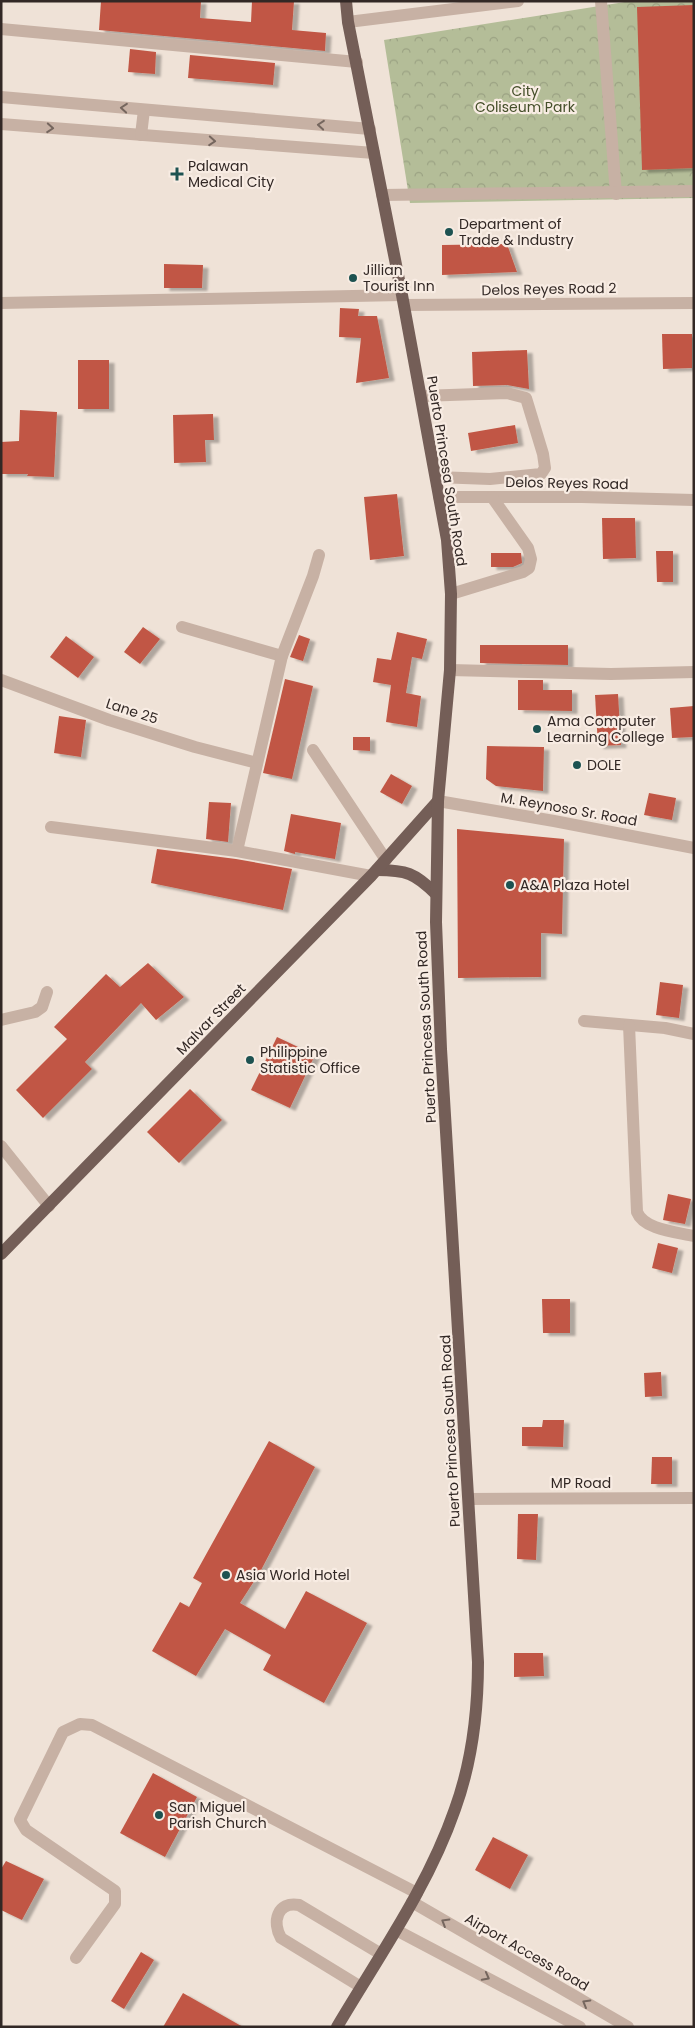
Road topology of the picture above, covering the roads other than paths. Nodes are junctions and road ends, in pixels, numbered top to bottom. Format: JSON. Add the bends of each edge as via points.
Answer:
{"nodes":[{"id":1,"x":346,"y":1,"type":"edge"},
{"id":2,"x":518,"y":1,"type":"edge"},
{"id":3,"x":601,"y":1,"type":"edge"},
{"id":4,"x":348,"y":22,"type":"junction"},
{"id":5,"x":1,"y":29,"type":"edge"},
{"id":6,"x":357,"y":62,"type":"junction"},
{"id":7,"x":1,"y":97,"type":"edge"},
{"id":8,"x":144,"y":110,"type":"junction"},
{"id":9,"x":1,"y":124,"type":"edge"},
{"id":10,"x":370,"y":129,"type":"junction"},
{"id":11,"x":142,"y":135,"type":"junction"},
{"id":12,"x":374,"y":153,"type":"junction"},
{"id":13,"x":694,"y":191,"type":"edge"},
{"id":14,"x":616,"y":194,"type":"junction"},
{"id":15,"x":382,"y":195,"type":"junction"},
{"id":16,"x":403,"y":300,"type":"junction"},
{"id":17,"x":694,"y":302,"type":"edge"},
{"id":18,"x":1,"y":303,"type":"edge"},
{"id":19,"x":421,"y":396,"type":"junction"},
{"id":20,"x":540,"y":474,"type":"junction"},
{"id":21,"x":436,"y":477,"type":"junction"},
{"id":22,"x":439,"y":497,"type":"junction"},
{"id":23,"x":492,"y":497,"type":"junction"},
{"id":24,"x":545,"y":497,"type":"junction"},
{"id":25,"x":694,"y":500,"type":"edge"},
{"id":26,"x":319,"y":555,"type":"dead end"},
{"id":27,"x":451,"y":594,"type":"junction"},
{"id":28,"x":182,"y":627,"type":"dead end"},
{"id":29,"x":282,"y":656,"type":"junction"},
{"id":30,"x":450,"y":670,"type":"junction"},
{"id":31,"x":694,"y":672,"type":"edge"},
{"id":32,"x":1,"y":680,"type":"edge"},
{"id":33,"x":313,"y":750,"type":"dead end"},
{"id":34,"x":257,"y":763,"type":"junction"},
{"id":35,"x":438,"y":801,"type":"junction"},
{"id":36,"x":51,"y":827,"type":"dead end"},
{"id":37,"x":694,"y":848,"type":"edge"},
{"id":38,"x":237,"y":851,"type":"junction"},
{"id":39,"x":386,"y":860,"type":"junction"},
{"id":40,"x":374,"y":873,"type":"junction"},
{"id":41,"x":436,"y":894,"type":"junction"},
{"id":42,"x":47,"y":992,"type":"dead end"},
{"id":43,"x":1,"y":1020,"type":"edge"},
{"id":44,"x":584,"y":1021,"type":"dead end"},
{"id":45,"x":629,"y":1025,"type":"junction"},
{"id":46,"x":694,"y":1034,"type":"edge"},
{"id":47,"x":1,"y":1146,"type":"edge"},
{"id":48,"x":49,"y":1206,"type":"junction"},
{"id":49,"x":694,"y":1236,"type":"edge"},
{"id":50,"x":1,"y":1254,"type":"edge"},
{"id":51,"x":694,"y":1498,"type":"edge"},
{"id":52,"x":469,"y":1499,"type":"junction"},
{"id":53,"x":414,"y":1897,"type":"junction"},
{"id":54,"x":396,"y":1930,"type":"junction"},
{"id":55,"x":381,"y":1954,"type":"junction"},
{"id":56,"x":76,"y":1958,"type":"dead end"},
{"id":57,"x":361,"y":1987,"type":"junction"},
{"id":58,"x":337,"y":2027,"type":"edge"},
{"id":59,"x":580,"y":2027,"type":"edge"},
{"id":60,"x":628,"y":2027,"type":"edge"}],
"edges":[{"from":1,"to":4,"type":"main road","name":"Puerto Princesa South Road"},
{"from":2,"to":4,"type":"street"},
{"from":3,"to":14,"type":"street"},
{"from":4,"to":6,"type":"main road","name":"Puerto Princesa South Road"},
{"from":5,"to":6,"type":"street"},
{"from":6,"to":10,"type":"main road","name":"Puerto Princesa South Road"},
{"from":8,"to":7,"type":"street","one_way":true},
{"from":10,"to":8,"type":"street","one_way":true},
{"from":8,"to":11,"type":"street"},
{"from":9,"to":11,"type":"street","one_way":true},
{"from":10,"to":12,"type":"main road","name":"Puerto Princesa South Road"},
{"from":11,"to":12,"type":"street","one_way":true},
{"from":12,"to":15,"type":"main road","name":"Puerto Princesa South Road"},
{"from":13,"to":14,"type":"street"},
{"from":14,"to":15,"type":"street"},
{"from":15,"to":16,"type":"main road","name":"Puerto Princesa South Road"},
{"from":16,"to":17,"type":"street","name":"Delos Reyes Road 2"},
{"from":16,"to":18,"type":"street","name":"Delos Reyes Road 2"},
{"from":16,"to":19,"type":"main road","name":"Puerto Princesa South Road"},
{"from":19,"to":20,"type":"street","via":[[507,393],[526,398],[543,454],[545,468]]},
{"from":19,"to":21,"type":"main road","name":"Puerto Princesa South Road"},
{"from":20,"to":21,"type":"street","via":[[490,479]]},
{"from":20,"to":24,"type":"street"},
{"from":21,"to":22,"type":"main road","name":"Puerto Princesa South Road"},
{"from":22,"to":23,"type":"street","name":"Delos Reyes Road"},
{"from":22,"to":27,"type":"main road","name":"Puerto Princesa South Road","via":[[447,540]]},
{"from":23,"to":24,"type":"street","name":"Delos Reyes Road"},
{"from":23,"to":27,"type":"street","via":[[528,548],[532,559],[529,568]]},
{"from":24,"to":25,"type":"street","name":"Delos Reyes Road"},
{"from":26,"to":29,"type":"street"},
{"from":27,"to":30,"type":"main road","name":"Puerto Princesa South Road"},
{"from":28,"to":29,"type":"street"},
{"from":29,"to":34,"type":"street"},
{"from":30,"to":31,"type":"street","via":[[611,674]]},
{"from":30,"to":35,"type":"main road","name":"Puerto Princesa South Road"},
{"from":32,"to":34,"type":"street","name":"Lane 25","via":[[109,720]]},
{"from":33,"to":39,"type":"street"},
{"from":34,"to":38,"type":"street"},
{"from":35,"to":37,"type":"street","name":"M. Reynoso Sr. Road"},
{"from":35,"to":39,"type":"main road","name":"Malvar Street"},
{"from":35,"to":41,"type":"main road","name":"Puerto Princesa South Road"},
{"from":36,"to":38,"type":"street"},
{"from":38,"to":40,"type":"street"},
{"from":39,"to":40,"type":"main road","name":"Malvar Street"},
{"from":40,"to":41,"type":"main road","via":[[408,873]]},
{"from":40,"to":48,"type":"main road","name":"Malvar Street"},
{"from":41,"to":52,"type":"main road","name":"Puerto Princesa South Road","via":[[441,1049]]},
{"from":42,"to":43,"type":"street","via":[[42,1006],[35,1012]]},
{"from":44,"to":45,"type":"street"},
{"from":45,"to":46,"type":"street"},
{"from":45,"to":49,"type":"street","via":[[637,1212],[642,1221],[652,1226]]},
{"from":47,"to":48,"type":"street"},
{"from":48,"to":50,"type":"main road","name":"Malvar Street"},
{"from":51,"to":52,"type":"street","name":"MP Road"},
{"from":52,"to":53,"type":"main road","name":"Puerto Princesa South Road","via":[[478,1662],[476,1718],[456,1808]]},
{"from":53,"to":54,"type":"main road","name":"Puerto Princesa South Road"},
{"from":53,"to":56,"type":"street","name":"Airport Access Road","via":[[92,1725],[80,1724],[63,1732],[20,1820],[26,1830],[115,1891],[116,1904]]},
{"from":60,"to":53,"type":"street","name":"Airport Access Road","one_way":true},
{"from":54,"to":55,"type":"main road","name":"Puerto Princesa South Road"},
{"from":54,"to":59,"type":"street","one_way":true},
{"from":55,"to":57,"type":"main road","name":"Puerto Princesa South Road"},
{"from":55,"to":57,"type":"street","via":[[299,1905],[284,1906],[279,1911],[276,1929],[281,1938]]},
{"from":57,"to":58,"type":"main road","name":"Puerto Princesa South Road"}]}
